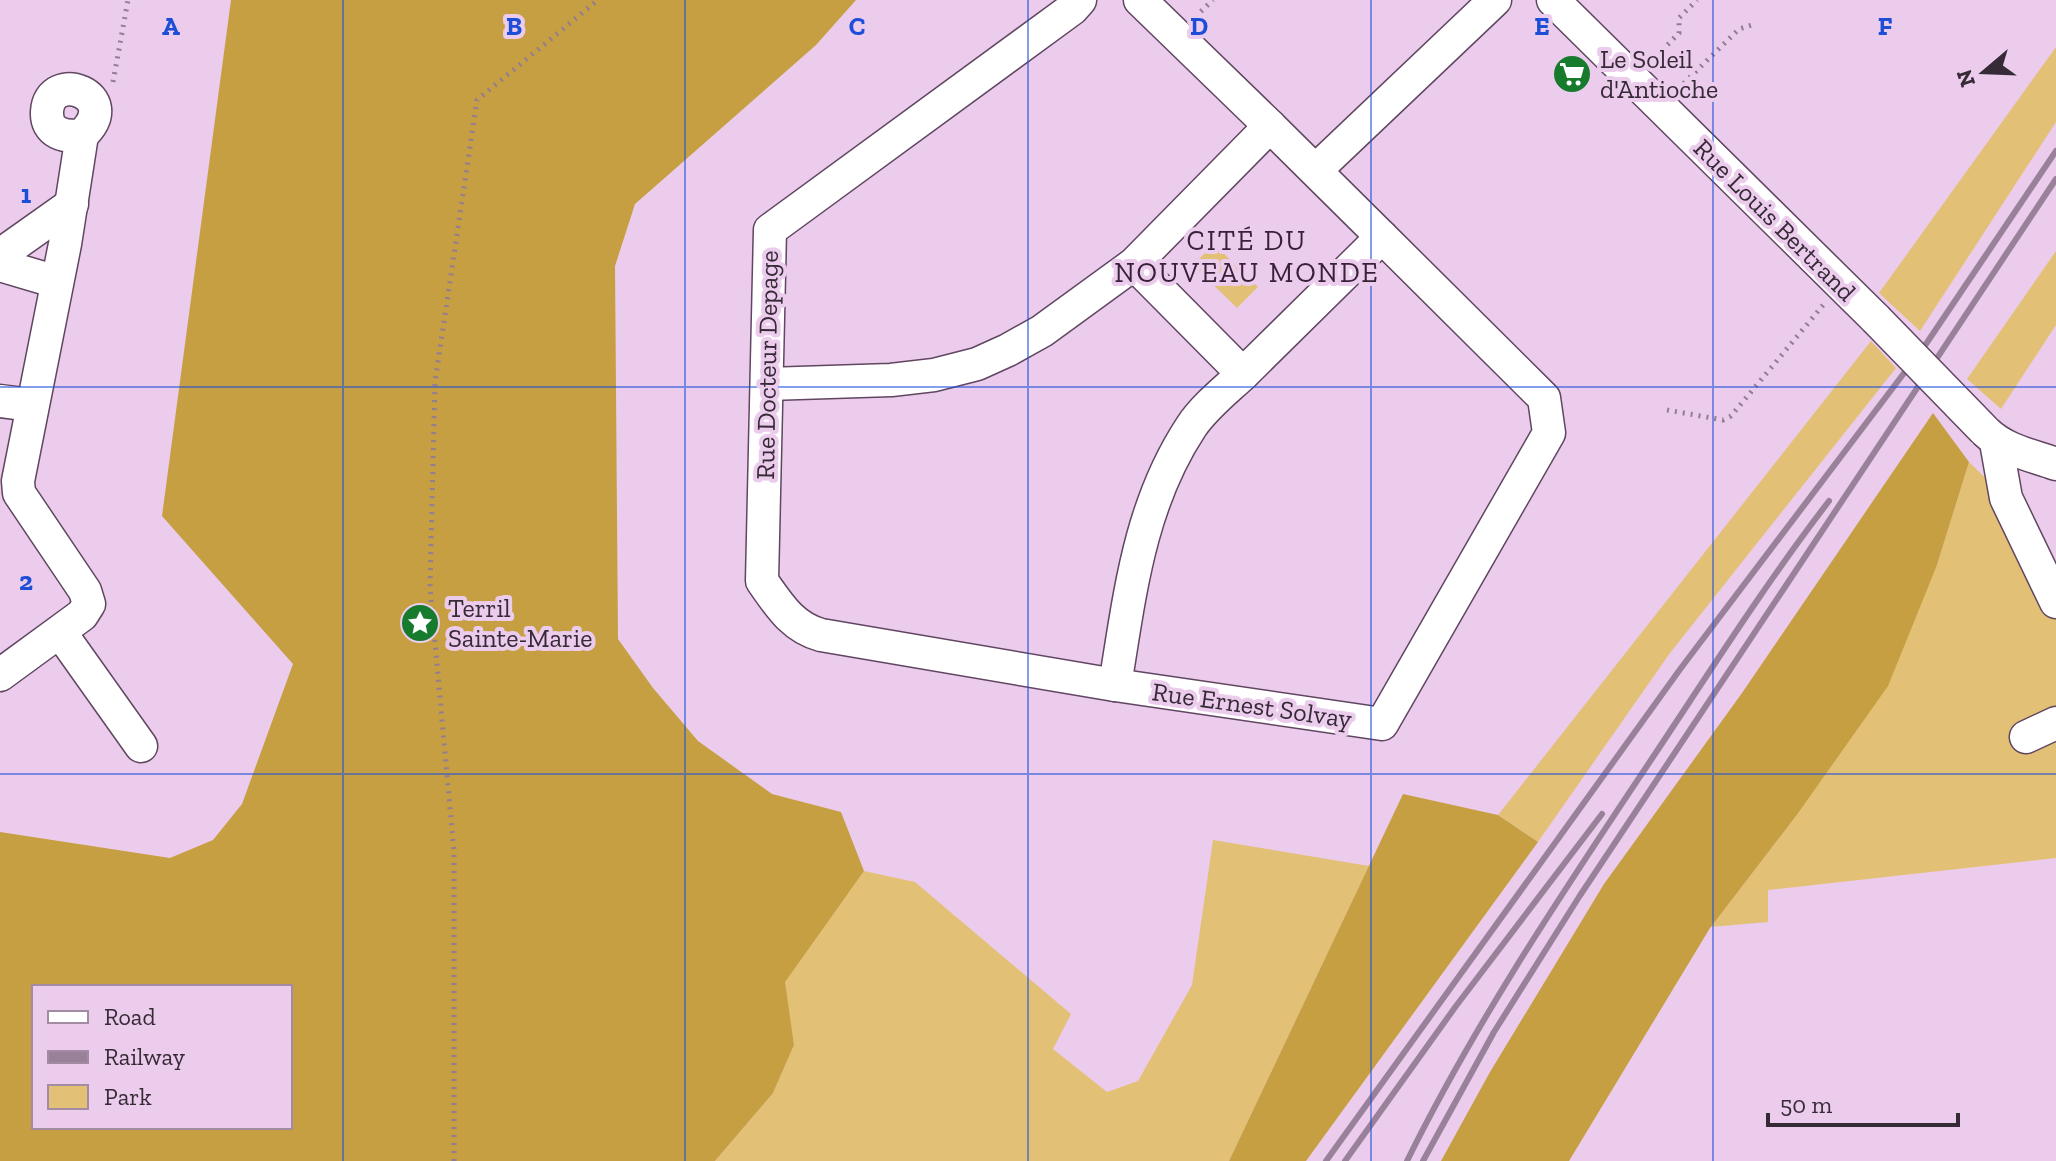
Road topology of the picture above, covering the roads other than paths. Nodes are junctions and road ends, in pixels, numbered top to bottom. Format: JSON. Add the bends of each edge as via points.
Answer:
{"nodes":[{"id":1,"x":1080,"y":0,"type":"edge"},
{"id":2,"x":1140,"y":0,"type":"edge"},
{"id":3,"x":1495,"y":0,"type":"edge"},
{"id":4,"x":1553,"y":0,"type":"edge"},
{"id":5,"x":89,"y":124,"type":"road end"},
{"id":6,"x":1270,"y":126,"type":"junction"},
{"id":7,"x":1316,"y":170,"type":"junction"},
{"id":8,"x":72,"y":204,"type":"junction"},
{"id":9,"x":1382,"y":237,"type":"junction"},
{"id":10,"x":0,"y":255,"type":"edge"},
{"id":11,"x":0,"y":263,"type":"edge"},
{"id":12,"x":1134,"y":264,"type":"junction"},
{"id":13,"x":57,"y":282,"type":"junction"},
{"id":14,"x":1243,"y":374,"type":"junction"},
{"id":15,"x":768,"y":384,"type":"junction"},
{"id":16,"x":0,"y":401,"type":"edge"},
{"id":17,"x":32,"y":405,"type":"junction"},
{"id":18,"x":1990,"y":436,"type":"junction"},
{"id":19,"x":2056,"y":464,"type":"edge"},
{"id":20,"x":2056,"y":602,"type":"edge"},
{"id":21,"x":804,"y":630,"type":"joint"},
{"id":22,"x":60,"y":632,"type":"junction"},
{"id":23,"x":0,"y":675,"type":"edge"},
{"id":24,"x":1115,"y":685,"type":"junction"},
{"id":25,"x":2056,"y":723,"type":"edge"},
{"id":26,"x":2026,"y":737,"type":"dead end"},
{"id":27,"x":141,"y":746,"type":"dead end"}],
"edges":[{"from":1,"to":15,"type":"street","name":"Rue Docteur Depage","via":[[770,230]]},
{"from":2,"to":6,"type":"street"},
{"from":3,"to":7,"type":"street"},
{"from":4,"to":18,"type":"street","name":"Rue Louis Bertrand","bridge":true},
{"from":5,"to":8,"type":"street"},
{"from":6,"to":7,"type":"street"},
{"from":6,"to":12,"type":"street"},
{"from":7,"to":9,"type":"street"},
{"from":8,"to":10,"type":"street"},
{"from":8,"to":13,"type":"street"},
{"from":9,"to":14,"type":"street"},
{"from":9,"to":24,"type":"street","name":"Rue Ernest Solvay","via":[[1544,398],[1549,433],[1382,724]]},
{"from":11,"to":13,"type":"street"},
{"from":12,"to":14,"type":"street"},
{"from":12,"to":15,"type":"street","via":[[1042,331],[977,364],[891,380]]},
{"from":13,"to":17,"type":"street"},
{"from":14,"to":24,"type":"street","via":[[1192,424],[1161,481],[1138,547]]},
{"from":15,"to":21,"type":"street","name":"Rue Docteur Depage","via":[[762,581],[785,614]]},
{"from":16,"to":17,"type":"street"},
{"from":17,"to":22,"type":"street","via":[[19,493],[89,604]]},
{"from":18,"to":19,"type":"street","via":[[2024,455]]},
{"from":18,"to":20,"type":"street","via":[[2006,498]]},
{"from":21,"to":24,"type":"street","name":"Rue Ernest Solvay"},
{"from":22,"to":23,"type":"street"},
{"from":22,"to":27,"type":"street"},
{"from":25,"to":26,"type":"street"}]}
